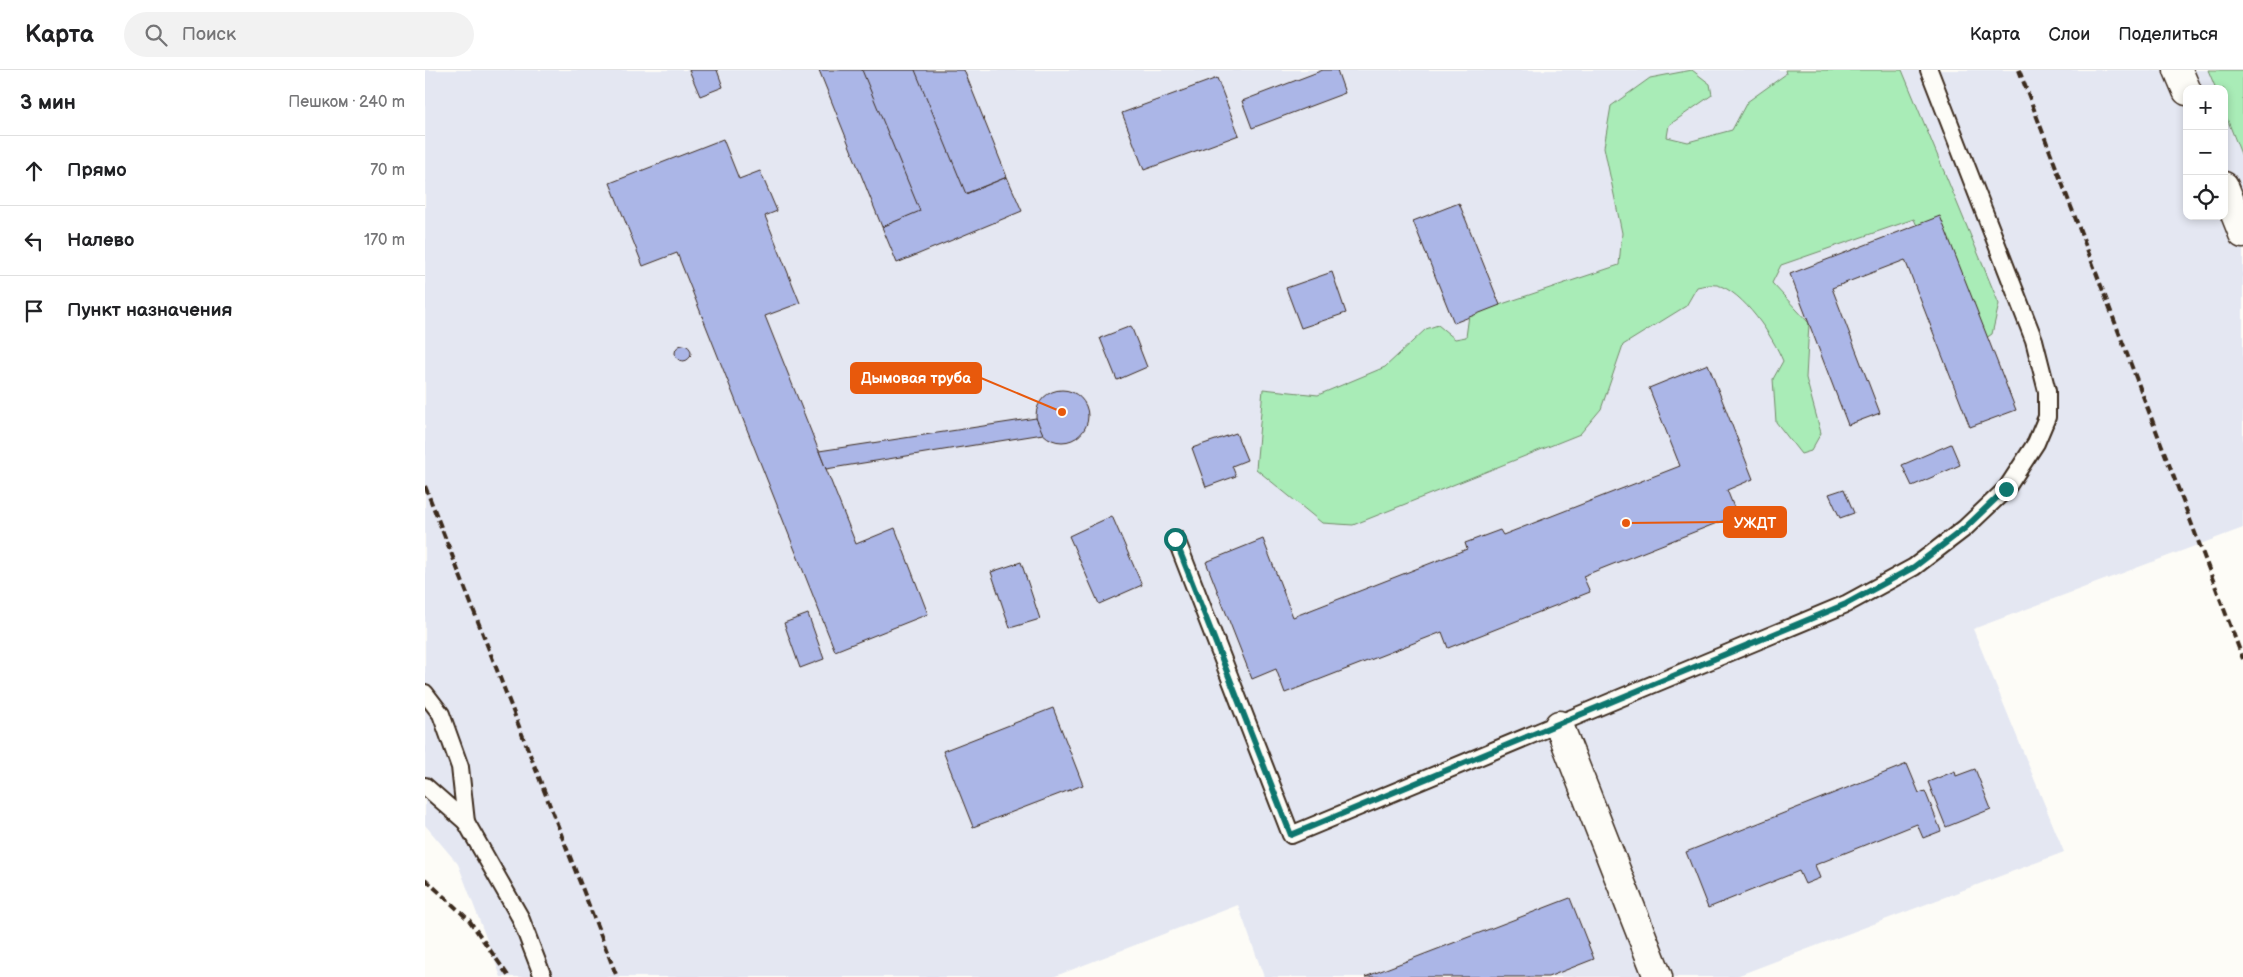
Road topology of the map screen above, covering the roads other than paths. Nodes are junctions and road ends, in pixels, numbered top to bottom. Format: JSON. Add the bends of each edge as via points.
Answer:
{"nodes":[{"id":1,"x":1929,"y":70,"type":"edge"},
{"id":2,"x":2178,"y":70,"type":"edge"},
{"id":3,"x":2184,"y":85,"type":"edge"},
{"id":4,"x":2228,"y":196,"type":"edge"},
{"id":5,"x":2243,"y":234,"type":"edge"},
{"id":6,"x":1175,"y":539,"type":"dead end"},
{"id":7,"x":425,"y":693,"type":"edge"},
{"id":8,"x":1559,"y":724,"type":"junction"},
{"id":9,"x":425,"y":786,"type":"edge"},
{"id":10,"x":466,"y":822,"type":"junction"},
{"id":11,"x":543,"y":977,"type":"edge"},
{"id":12,"x":1658,"y":977,"type":"edge"}],
"edges":[{"from":1,"to":8,"type":"lane","via":[[2034,340],[2047,391],[2047,417],[2036,443],[2006,489],[1965,528],[1914,567],[1846,604]]},
{"from":2,"to":3,"type":"street"},
{"from":4,"to":5,"type":"street"},
{"from":6,"to":8,"type":"lane","via":[[1291,835]]},
{"from":7,"to":10,"type":"lane","via":[[441,714],[460,767]]},
{"from":8,"to":12,"type":"street"},
{"from":9,"to":10,"type":"lane"},
{"from":10,"to":11,"type":"lane","via":[[520,917]]}]}
